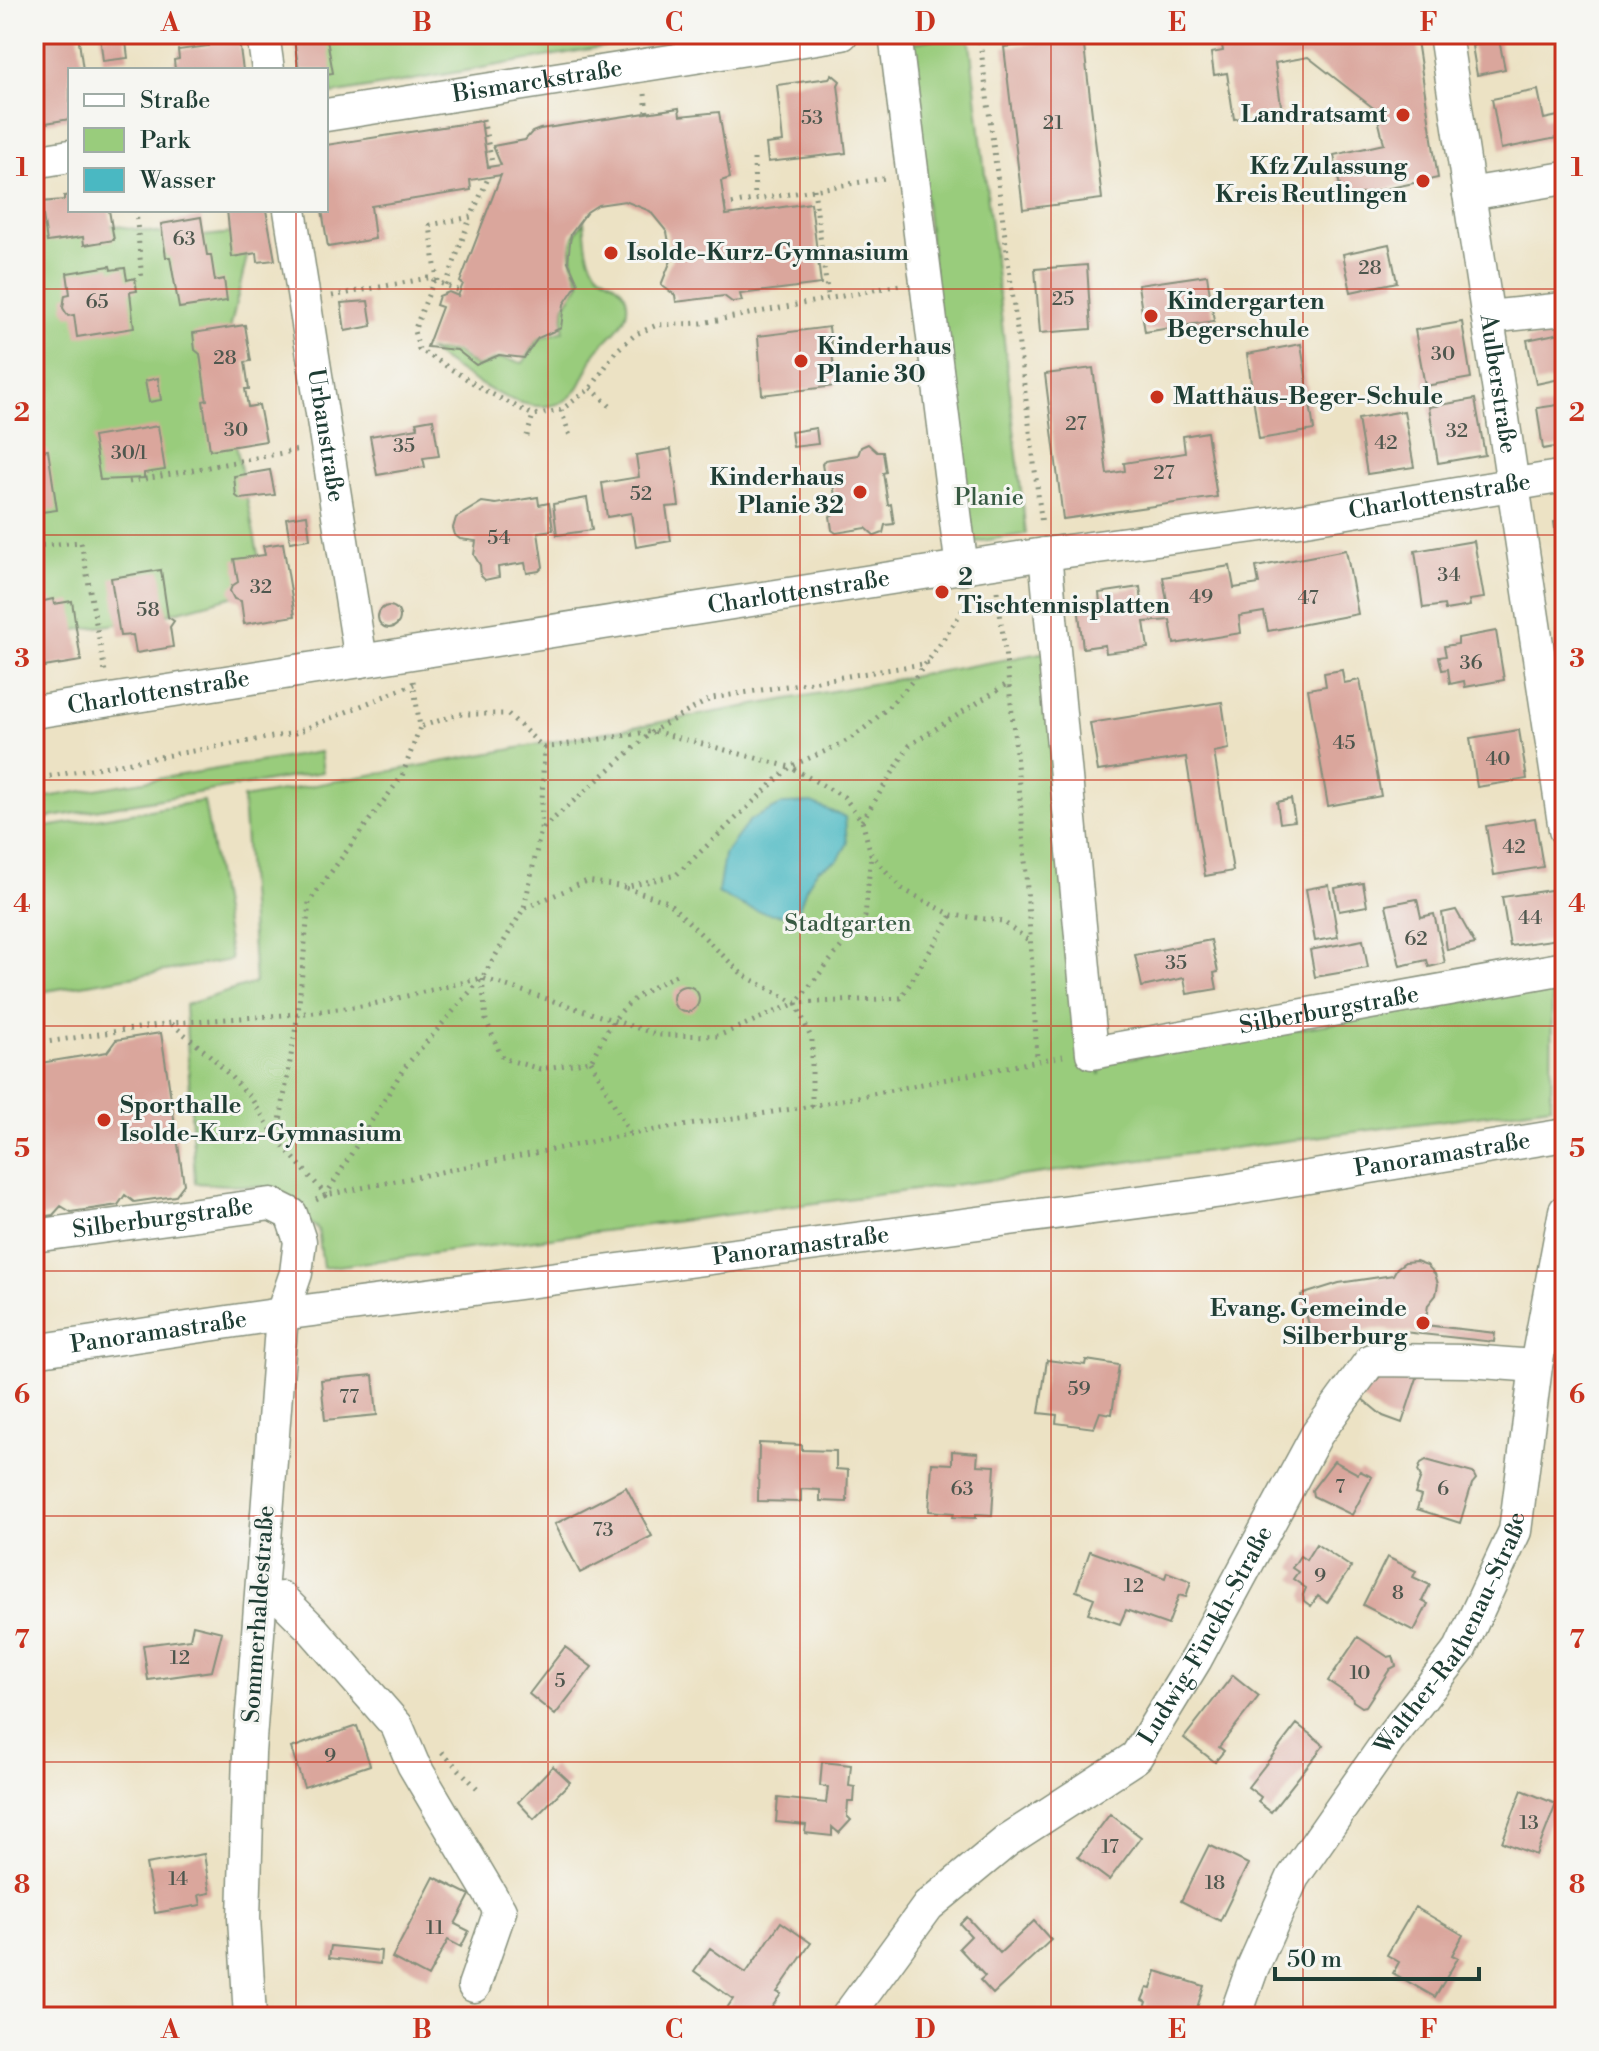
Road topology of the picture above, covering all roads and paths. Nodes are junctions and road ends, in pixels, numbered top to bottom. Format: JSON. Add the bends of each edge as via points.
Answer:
{"nodes":[{"id":1,"x":263,"y":34,"type":"edge"},
{"id":2,"x":842,"y":34,"type":"edge"},
{"id":3,"x":895,"y":34,"type":"edge"},
{"id":4,"x":979,"y":34,"type":"edge"},
{"id":5,"x":1445,"y":34,"type":"edge"},
{"id":6,"x":268,"y":68,"type":"edge"},
{"id":7,"x":328,"y":115,"type":"edge"},
{"id":8,"x":487,"y":143,"type":"dead end"},
{"id":9,"x":68,"y":156,"type":"edge"},
{"id":10,"x":754,"y":159,"type":"dead end"},
{"id":11,"x":34,"y":162,"type":"edge"},
{"id":12,"x":492,"y":162,"type":"dead end"},
{"id":13,"x":912,"y":173,"type":"junction"},
{"id":14,"x":489,"y":176,"type":"dead end"},
{"id":15,"x":1565,"y":178,"type":"edge"},
{"id":16,"x":814,"y":189,"type":"junction"},
{"id":17,"x":1469,"y":194,"type":"junction"},
{"id":18,"x":755,"y":199,"type":"junction"},
{"id":19,"x":724,"y":205,"type":"dead end"},
{"id":20,"x":136,"y":212,"type":"edge"},
{"id":21,"x":290,"y":212,"type":"edge"},
{"id":22,"x":471,"y":217,"type":"junction"},
{"id":23,"x":34,"y":232,"type":"edge"},
{"id":24,"x":34,"y":249,"type":"edge"},
{"id":25,"x":925,"y":280,"type":"junction"},
{"id":26,"x":142,"y":281,"type":"dead end"},
{"id":27,"x":435,"y":281,"type":"junction"},
{"id":28,"x":446,"y":285,"type":"junction"},
{"id":29,"x":460,"y":291,"type":"dead end"},
{"id":30,"x":828,"y":298,"type":"junction"},
{"id":31,"x":304,"y":301,"type":"junction"},
{"id":32,"x":1552,"y":310,"type":"edge"},
{"id":33,"x":1488,"y":323,"type":"junction"},
{"id":34,"x":591,"y":388,"type":"junction"},
{"id":35,"x":611,"y":407,"type":"dead end"},
{"id":36,"x":561,"y":410,"type":"junction"},
{"id":37,"x":533,"y":415,"type":"junction"},
{"id":38,"x":527,"y":436,"type":"dead end"},
{"id":39,"x":571,"y":439,"type":"dead end"},
{"id":40,"x":327,"y":444,"type":"junction"},
{"id":41,"x":1565,"y":476,"type":"edge"},
{"id":42,"x":129,"y":482,"type":"dead end"},
{"id":43,"x":1512,"y":484,"type":"junction"},
{"id":44,"x":34,"y":546,"type":"edge"},
{"id":45,"x":1045,"y":554,"type":"junction"},
{"id":46,"x":993,"y":562,"type":"junction"},
{"id":47,"x":962,"y":569,"type":"junction"},
{"id":48,"x":404,"y":654,"type":"junction"},
{"id":49,"x":361,"y":661,"type":"junction"},
{"id":50,"x":930,"y":663,"type":"junction"},
{"id":51,"x":1010,"y":682,"type":"junction"},
{"id":52,"x":414,"y":684,"type":"junction"},
{"id":53,"x":110,"y":700,"type":"junction"},
{"id":54,"x":34,"y":712,"type":"edge"},
{"id":55,"x":420,"y":727,"type":"junction"},
{"id":56,"x":653,"y":731,"type":"junction"},
{"id":57,"x":544,"y":748,"type":"junction"},
{"id":58,"x":790,"y":767,"type":"junction"},
{"id":59,"x":34,"y":779,"type":"edge"},
{"id":60,"x":862,"y":821,"type":"junction"},
{"id":61,"x":541,"y":830,"type":"junction"},
{"id":62,"x":1565,"y":830,"type":"edge"},
{"id":63,"x":871,"y":854,"type":"junction"},
{"id":64,"x":625,"y":887,"type":"junction"},
{"id":65,"x":524,"y":908,"type":"junction"},
{"id":66,"x":952,"y":915,"type":"junction"},
{"id":67,"x":1031,"y":942,"type":"junction"},
{"id":68,"x":1565,"y":968,"type":"edge"},
{"id":69,"x":676,"y":975,"type":"dead end"},
{"id":70,"x":482,"y":978,"type":"junction"},
{"id":71,"x":796,"y":1003,"type":"junction"},
{"id":72,"x":298,"y":1014,"type":"junction"},
{"id":73,"x":612,"y":1020,"type":"junction"},
{"id":74,"x":171,"y":1023,"type":"junction"},
{"id":75,"x":34,"y":1044,"type":"edge"},
{"id":76,"x":1092,"y":1053,"type":"junction"},
{"id":77,"x":1037,"y":1060,"type":"junction"},
{"id":78,"x":591,"y":1061,"type":"junction"},
{"id":79,"x":812,"y":1106,"type":"junction"},
{"id":80,"x":630,"y":1134,"type":"junction"},
{"id":81,"x":1565,"y":1135,"type":"edge"},
{"id":82,"x":277,"y":1139,"type":"junction"},
{"id":83,"x":326,"y":1195,"type":"junction"},
{"id":84,"x":1565,"y":1211,"type":"edge"},
{"id":85,"x":291,"y":1214,"type":"junction"},
{"id":86,"x":34,"y":1236,"type":"edge"},
{"id":87,"x":282,"y":1314,"type":"junction"},
{"id":88,"x":34,"y":1351,"type":"edge"},
{"id":89,"x":1536,"y":1366,"type":"junction"},
{"id":90,"x":261,"y":1601,"type":"junction"},
{"id":91,"x":474,"y":1986,"type":"dead end"},
{"id":92,"x":250,"y":2017,"type":"edge"},
{"id":93,"x":847,"y":2017,"type":"edge"},
{"id":94,"x":1235,"y":2017,"type":"edge"}],
"edges":[{"from":1,"to":6,"type":"street"},
{"from":2,"to":7,"type":"street","name":"Bismarckstraße"},
{"from":3,"to":13,"type":"street"},
{"from":4,"to":45,"type":"path"},
{"from":5,"to":17,"type":"street","name":"Aulberstraße"},
{"from":8,"to":12,"type":"path"},
{"from":9,"to":11,"type":"street"},
{"from":10,"to":18,"type":"path"},
{"from":13,"to":16,"type":"path"},
{"from":13,"to":25,"type":"street"},
{"from":14,"to":22,"type":"path"},
{"from":15,"to":17,"type":"street"},
{"from":16,"to":18,"type":"path"},
{"from":16,"to":30,"type":"path"},
{"from":17,"to":33,"type":"street","name":"Aulberstraße"},
{"from":18,"to":19,"type":"path"},
{"from":20,"to":26,"type":"path"},
{"from":21,"to":31,"type":"street","name":"Urbanstraße"},
{"from":22,"to":27,"type":"path","via":[[430,225]]},
{"from":22,"to":28,"type":"path"},
{"from":23,"to":24,"type":"path"},
{"from":25,"to":30,"type":"path"},
{"from":25,"to":47,"type":"street"},
{"from":27,"to":28,"type":"path"},
{"from":27,"to":31,"type":"path","via":[[428,278]]},
{"from":27,"to":37,"type":"path","via":[[414,331],[419,349]]},
{"from":28,"to":29,"type":"path"},
{"from":30,"to":34,"type":"path","via":[[702,323],[657,325],[616,351]]},
{"from":31,"to":40,"type":"street","name":"Urbanstraße"},
{"from":32,"to":33,"type":"street"},
{"from":33,"to":43,"type":"street","name":"Aulberstraße"},
{"from":34,"to":35,"type":"path"},
{"from":34,"to":36,"type":"path"},
{"from":36,"to":37,"type":"path"},
{"from":36,"to":39,"type":"path"},
{"from":37,"to":38,"type":"path"},
{"from":40,"to":42,"type":"path"},
{"from":40,"to":49,"type":"street","name":"Urbanstraße"},
{"from":41,"to":43,"type":"street","name":"Charlottenstraße"},
{"from":43,"to":45,"type":"street","name":"Charlottenstraße","via":[[1299,520]]},
{"from":43,"to":62,"type":"street","name":"Aulberstraße"},
{"from":44,"to":53,"type":"path","via":[[81,542]]},
{"from":45,"to":46,"type":"street","name":"Charlottenstraße"},
{"from":45,"to":76,"type":"street"},
{"from":46,"to":47,"type":"street","name":"Charlottenstraße"},
{"from":46,"to":50,"type":"path"},
{"from":46,"to":51,"type":"path"},
{"from":47,"to":48,"type":"street","name":"Charlottenstraße"},
{"from":48,"to":49,"type":"street","name":"Charlottenstraße"},
{"from":48,"to":52,"type":"path"},
{"from":49,"to":53,"type":"street","name":"Charlottenstraße"},
{"from":50,"to":56,"type":"path","via":[[712,698]]},
{"from":50,"to":58,"type":"path","via":[[854,736]]},
{"from":51,"to":60,"type":"path","via":[[910,745]]},
{"from":51,"to":67,"type":"path"},
{"from":52,"to":55,"type":"path"},
{"from":52,"to":59,"type":"path","via":[[295,733]]},
{"from":53,"to":54,"type":"street","name":"Charlottenstraße"},
{"from":55,"to":57,"type":"path","via":[[459,714],[508,714]]},
{"from":55,"to":72,"type":"path","via":[[402,776],[309,902]]},
{"from":56,"to":57,"type":"path"},
{"from":56,"to":58,"type":"path"},
{"from":56,"to":61,"type":"path"},
{"from":57,"to":61,"type":"path"},
{"from":58,"to":60,"type":"path","via":[[844,797]]},
{"from":58,"to":64,"type":"path","via":[[676,875]]},
{"from":60,"to":63,"type":"path"},
{"from":61,"to":65,"type":"path"},
{"from":63,"to":66,"type":"path","via":[[902,889]]},
{"from":63,"to":71,"type":"path","via":[[865,917]]},
{"from":64,"to":65,"type":"path","via":[[587,881]]},
{"from":64,"to":71,"type":"path","via":[[668,902],[743,975]]},
{"from":65,"to":70,"type":"path"},
{"from":66,"to":67,"type":"path","via":[[1002,921]]},
{"from":66,"to":71,"type":"path","via":[[901,998]]},
{"from":67,"to":77,"type":"path"},
{"from":68,"to":76,"type":"street","name":"Silberburgstraße"},
{"from":69,"to":73,"type":"path","via":[[641,992]]},
{"from":70,"to":72,"type":"path","via":[[369,1005]]},
{"from":70,"to":73,"type":"path"},
{"from":70,"to":78,"type":"path","via":[[486,1020],[502,1058],[540,1069]]},
{"from":70,"to":83,"type":"path","via":[[404,1068]]},
{"from":71,"to":73,"type":"path","via":[[718,1036],[659,1035]]},
{"from":71,"to":79,"type":"path","via":[[812,1040]]},
{"from":72,"to":74,"type":"path"},
{"from":72,"to":82,"type":"path"},
{"from":73,"to":78,"type":"path"},
{"from":74,"to":75,"type":"path"},
{"from":74,"to":82,"type":"path","via":[[251,1098]]},
{"from":76,"to":77,"type":"path"},
{"from":77,"to":79,"type":"path"},
{"from":78,"to":80,"type":"path"},
{"from":79,"to":80,"type":"path"},
{"from":80,"to":83,"type":"path"},
{"from":81,"to":87,"type":"street","name":"Panoramastraße","via":[[1223,1191]]},
{"from":82,"to":83,"type":"path"},
{"from":83,"to":85,"type":"path"},
{"from":84,"to":89,"type":"street","name":"Walther-Rathenau-Straße"},
{"from":85,"to":86,"type":"street","name":"Silberburgstraße","via":[[271,1204]]},
{"from":85,"to":87,"type":"street","name":"Sommerhaldestraße","via":[[300,1241]]},
{"from":87,"to":88,"type":"street","name":"Panoramastraße"},
{"from":87,"to":90,"type":"street","name":"Sommerhaldestraße"},
{"from":89,"to":93,"type":"street","name":"Ludwig-Finckh-Straße","via":[[1371,1360],[1317,1434],[1196,1659],[1136,1757],[1008,1840],[928,1906]]},
{"from":89,"to":94,"type":"street","name":"Walther-Rathenau-Straße","via":[[1515,1531],[1460,1649],[1293,1877]]},
{"from":90,"to":91,"type":"street","via":[[281,1598],[397,1726],[413,1764],[500,1911]]},
{"from":90,"to":92,"type":"street","name":"Sommerhaldestraße","via":[[244,1918]]}]}
